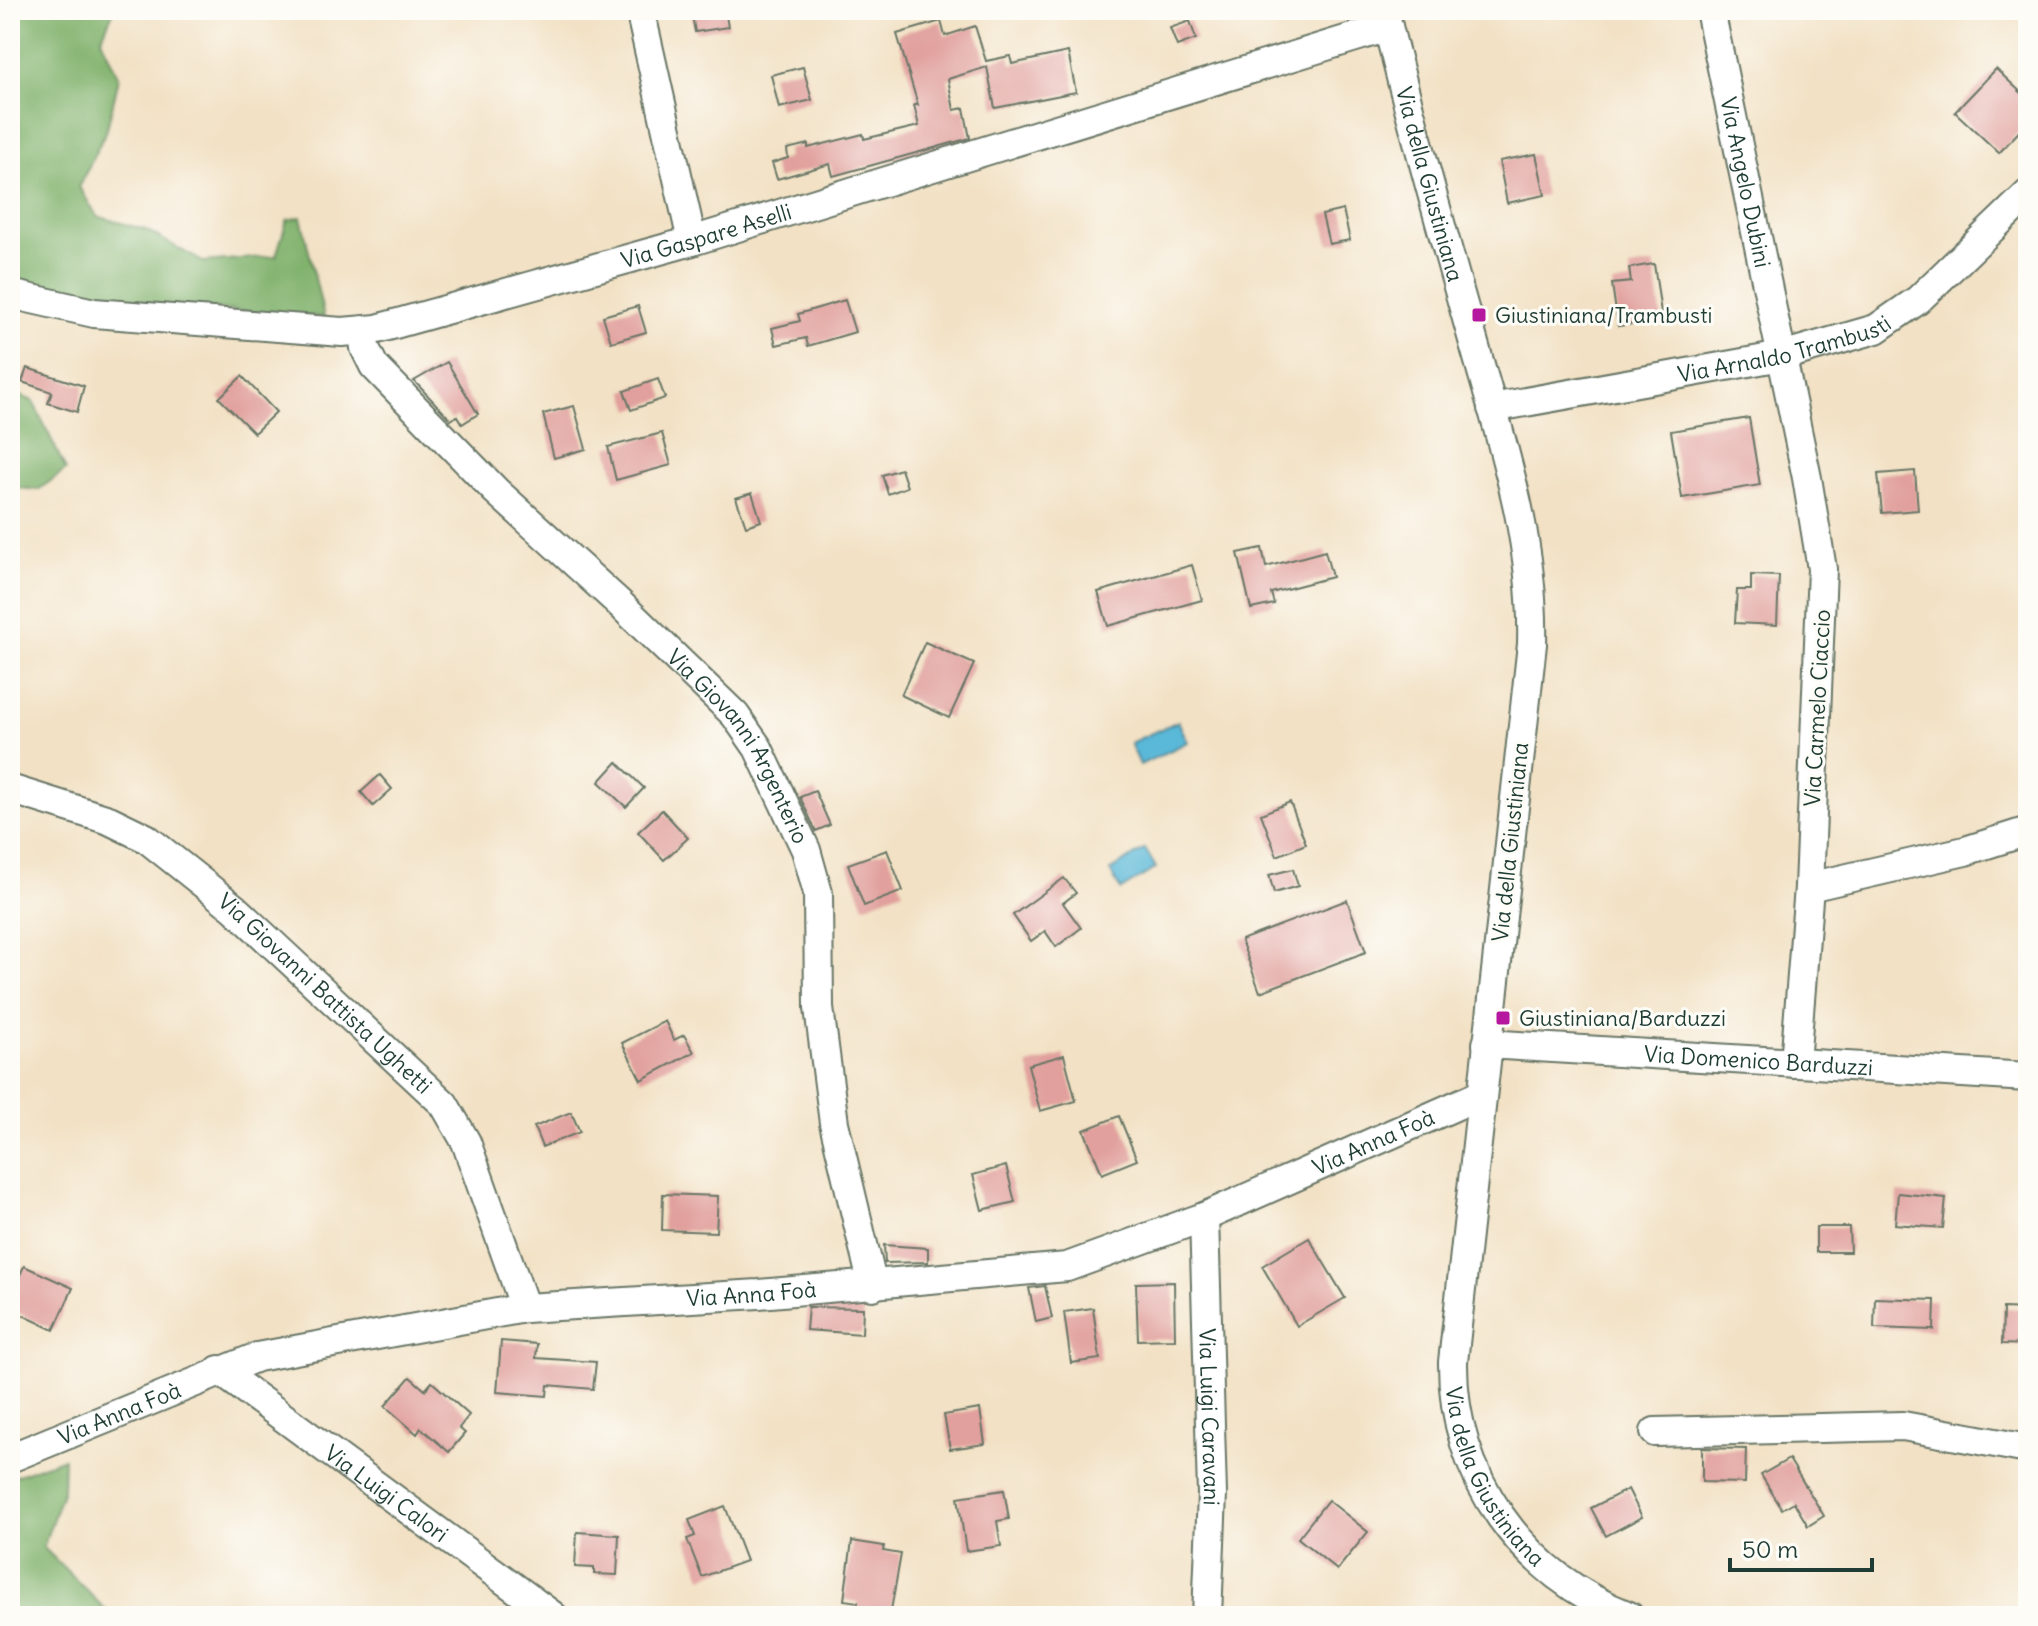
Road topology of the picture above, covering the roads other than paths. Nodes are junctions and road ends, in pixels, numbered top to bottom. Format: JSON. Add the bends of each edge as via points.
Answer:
{"nodes":[{"id":1,"x":640,"y":10,"type":"edge"},
{"id":2,"x":1710,"y":10,"type":"edge"},
{"id":3,"x":1386,"y":18,"type":"edge"},
{"id":4,"x":2028,"y":194,"type":"edge"},
{"id":5,"x":692,"y":241,"type":"junction"},
{"id":6,"x":10,"y":294,"type":"edge"},
{"id":7,"x":363,"y":332,"type":"junction"},
{"id":8,"x":1782,"y":356,"type":"junction"},
{"id":9,"x":1492,"y":408,"type":"junction"},
{"id":10,"x":10,"y":789,"type":"edge"},
{"id":11,"x":2028,"y":831,"type":"edge"},
{"id":12,"x":1809,"y":887,"type":"junction"},
{"id":13,"x":1487,"y":1044,"type":"junction"},
{"id":14,"x":1795,"y":1063,"type":"junction"},
{"id":15,"x":2028,"y":1077,"type":"edge"},
{"id":16,"x":1482,"y":1094,"type":"junction"},
{"id":17,"x":1204,"y":1217,"type":"junction"},
{"id":18,"x":873,"y":1286,"type":"junction"},
{"id":19,"x":525,"y":1308,"type":"junction"},
{"id":20,"x":219,"y":1370,"type":"junction"},
{"id":21,"x":1655,"y":1432,"type":"dead end"},
{"id":22,"x":2028,"y":1449,"type":"edge"},
{"id":23,"x":10,"y":1458,"type":"edge"},
{"id":24,"x":553,"y":1616,"type":"edge"},
{"id":25,"x":1207,"y":1616,"type":"edge"},
{"id":26,"x":1629,"y":1616,"type":"edge"}],
"edges":[{"from":1,"to":5,"type":"street"},
{"from":2,"to":8,"type":"street","name":"Via Angelo Dubini"},
{"from":3,"to":5,"type":"street","name":"Via Gaspare Aselli"},
{"from":3,"to":9,"type":"street","name":"Via della Giustiniana"},
{"from":4,"to":8,"type":"street","name":"Via Arnaldo Trambusti","via":[[1888,323]]},
{"from":5,"to":7,"type":"street","name":"Via Gaspare Aselli"},
{"from":6,"to":7,"type":"street","name":"Via Gaspare Aselli","via":[[94,313]]},
{"from":7,"to":18,"type":"street","name":"Via Giovanni Argenterio","via":[[374,366],[496,491],[735,715],[758,748],[806,850],[818,893],[819,1008],[834,1123]]},
{"from":8,"to":9,"type":"street","name":"Via Arnaldo Trambusti"},
{"from":8,"to":12,"type":"street","name":"Via Carmelo Ciaccio","via":[[1822,569]]},
{"from":9,"to":13,"type":"street","name":"Via della Giustiniana","via":[[1524,534],[1533,614]]},
{"from":10,"to":19,"type":"street","name":"Via Giovanni Battista Ughetti","via":[[109,820],[146,838],[234,908],[444,1104],[466,1142]]},
{"from":11,"to":12,"type":"street"},
{"from":12,"to":14,"type":"street","name":"Via Carmelo Ciaccio"},
{"from":13,"to":14,"type":"street","name":"Via Domenico Barduzzi"},
{"from":13,"to":16,"type":"street","name":"Via della Giustiniana"},
{"from":14,"to":15,"type":"street","name":"Via Domenico Barduzzi"},
{"from":16,"to":17,"type":"street","name":"Via Anna Foà"},
{"from":16,"to":26,"type":"street","name":"Via della Giustiniana","via":[[1453,1362],[1462,1435],[1497,1513],[1531,1555],[1590,1599]]},
{"from":17,"to":18,"type":"street","name":"Via Anna Foà","via":[[1067,1267]]},
{"from":17,"to":25,"type":"street","name":"Via Luigi Caravani","via":[[1212,1494]]},
{"from":18,"to":19,"type":"street","name":"Via Anna Foà"},
{"from":19,"to":20,"type":"street","name":"Via Anna Foà","via":[[257,1357]]},
{"from":20,"to":23,"type":"street","name":"Via Anna Foà"},
{"from":20,"to":24,"type":"street","name":"Via Luigi Calori"},
{"from":21,"to":22,"type":"street","via":[[1903,1426]]}]}
